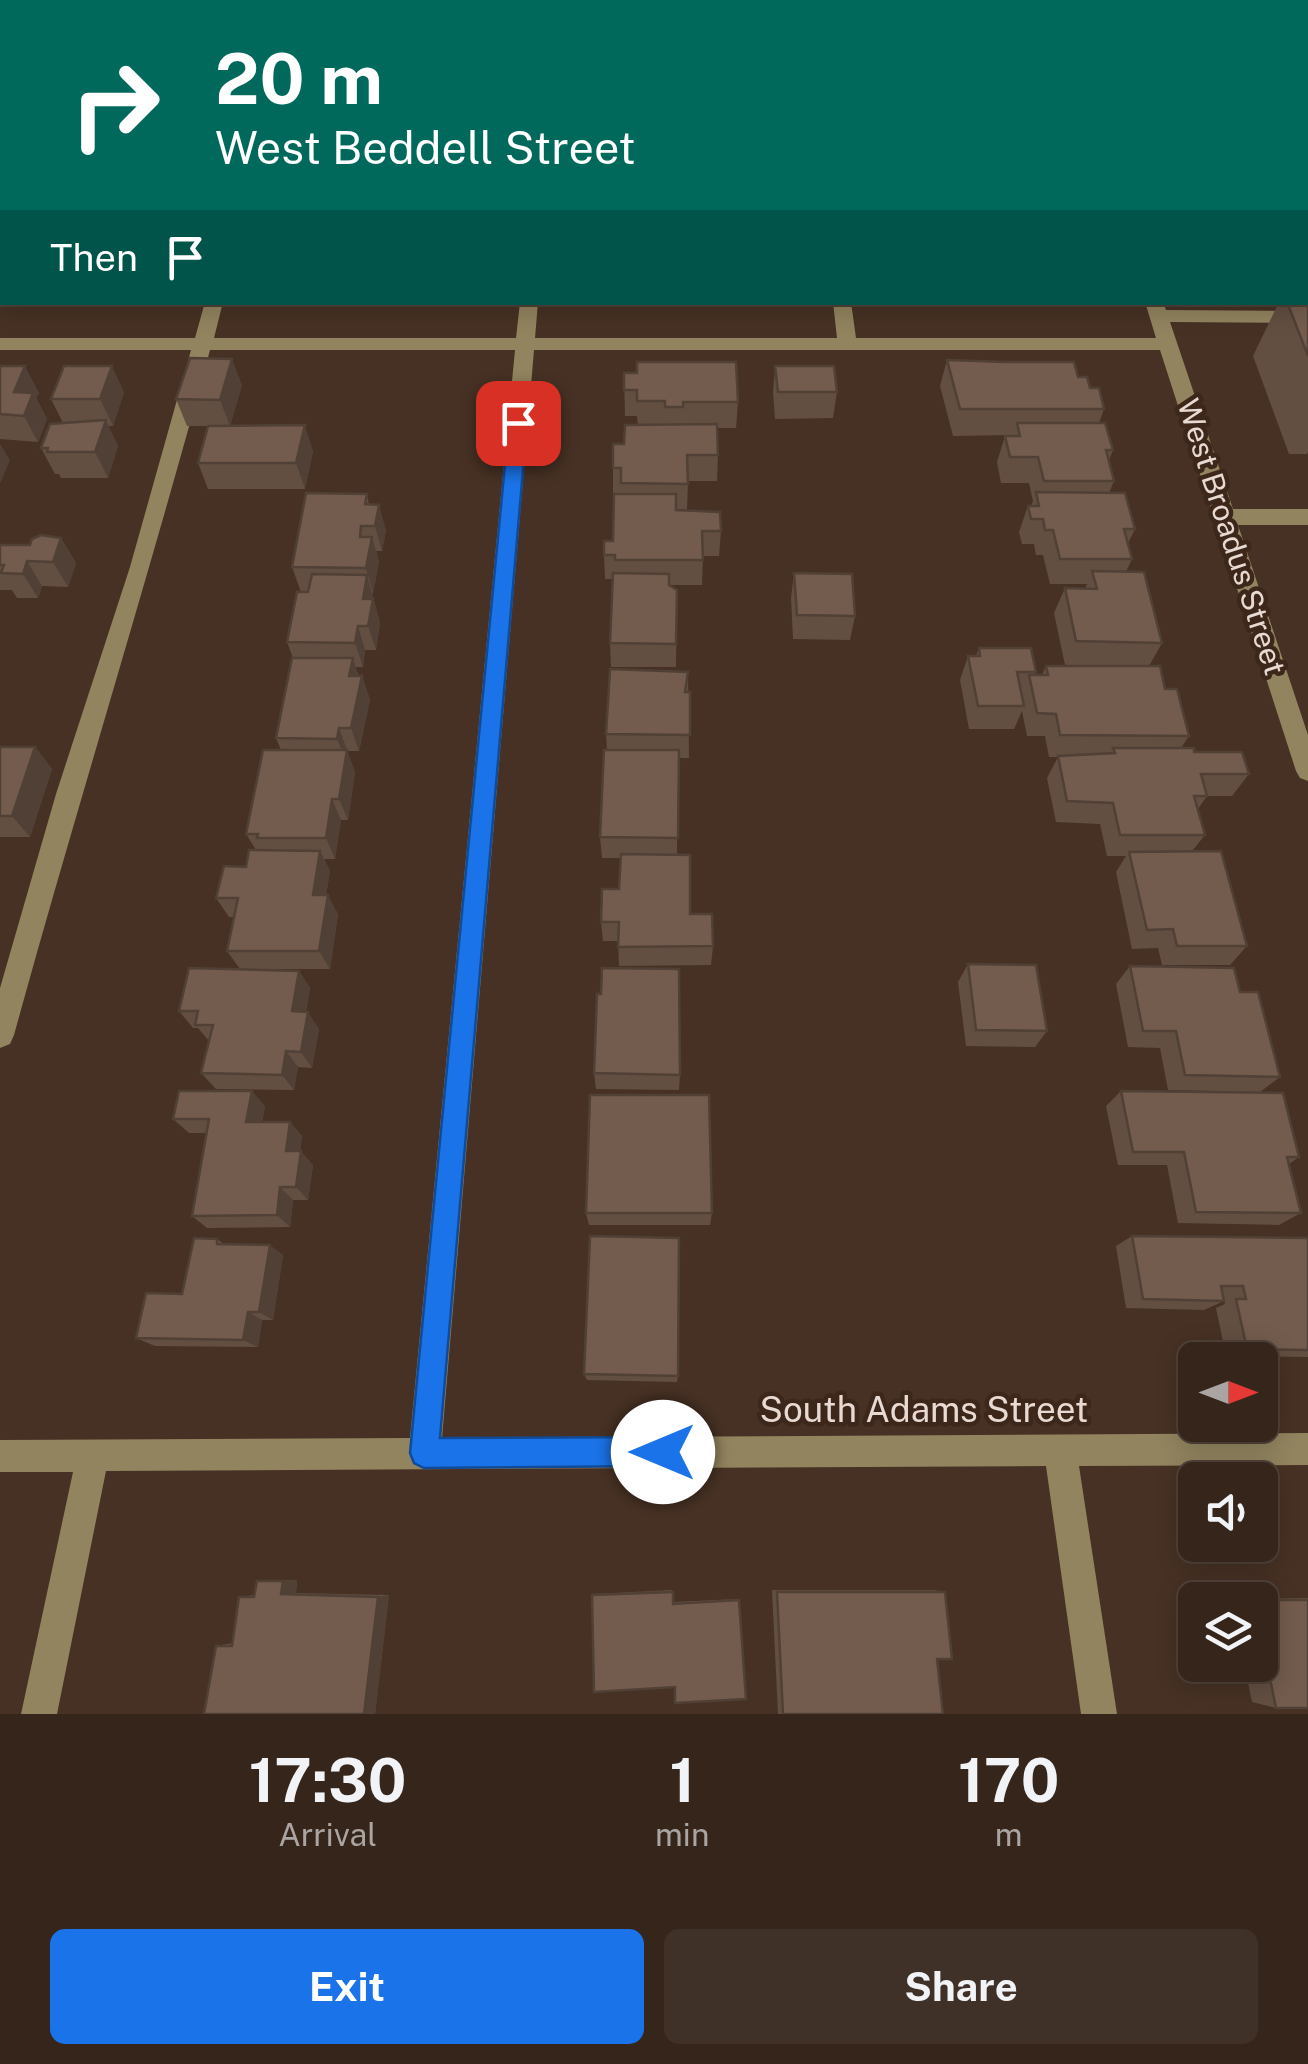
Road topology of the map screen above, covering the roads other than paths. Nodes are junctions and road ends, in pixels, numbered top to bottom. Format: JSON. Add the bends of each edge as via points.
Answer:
{"nodes":[{"id":1,"x":213,"y":305,"type":"edge"},
{"id":2,"x":530,"y":305,"type":"edge"},
{"id":3,"x":842,"y":305,"type":"edge"},
{"id":4,"x":1157,"y":309,"type":"edge"},
{"id":5,"x":1308,"y":317,"type":"edge"},
{"id":6,"x":0,"y":344,"type":"edge"},
{"id":7,"x":204,"y":344,"type":"junction"},
{"id":8,"x":526,"y":344,"type":"junction"},
{"id":9,"x":847,"y":344,"type":"junction"},
{"id":10,"x":1168,"y":344,"type":"junction"},
{"id":11,"x":1224,"y":517,"type":"junction"},
{"id":12,"x":1308,"y":517,"type":"edge"},
{"id":13,"x":1308,"y":771,"type":"edge"},
{"id":14,"x":0,"y":1036,"type":"edge"},
{"id":15,"x":1308,"y":1449,"type":"edge"},
{"id":16,"x":1060,"y":1450,"type":"junction"},
{"id":17,"x":424,"y":1453,"type":"junction"},
{"id":18,"x":93,"y":1455,"type":"junction"},
{"id":19,"x":0,"y":1456,"type":"edge"},
{"id":20,"x":39,"y":1714,"type":"edge"},
{"id":21,"x":1099,"y":1714,"type":"edge"}],
"edges":[{"from":1,"to":7,"type":"street"},
{"from":2,"to":8,"type":"street"},
{"from":3,"to":9,"type":"street"},
{"from":4,"to":5,"type":"street"},
{"from":4,"to":10,"type":"street","name":"West Broadus Street"},
{"from":6,"to":7,"type":"street"},
{"from":7,"to":8,"type":"street"},
{"from":7,"to":14,"type":"street"},
{"from":8,"to":9,"type":"street"},
{"from":8,"to":17,"type":"street"},
{"from":9,"to":10,"type":"street"},
{"from":10,"to":11,"type":"street","name":"West Broadus Street"},
{"from":11,"to":12,"type":"street"},
{"from":11,"to":13,"type":"street","name":"West Broadus Street"},
{"from":15,"to":16,"type":"street","name":"South Adams Street"},
{"from":16,"to":17,"type":"street","name":"South Adams Street"},
{"from":16,"to":21,"type":"street"},
{"from":17,"to":18,"type":"street","name":"South Adams Street"},
{"from":18,"to":19,"type":"street","name":"South Adams Street"},
{"from":18,"to":20,"type":"street"}]}
